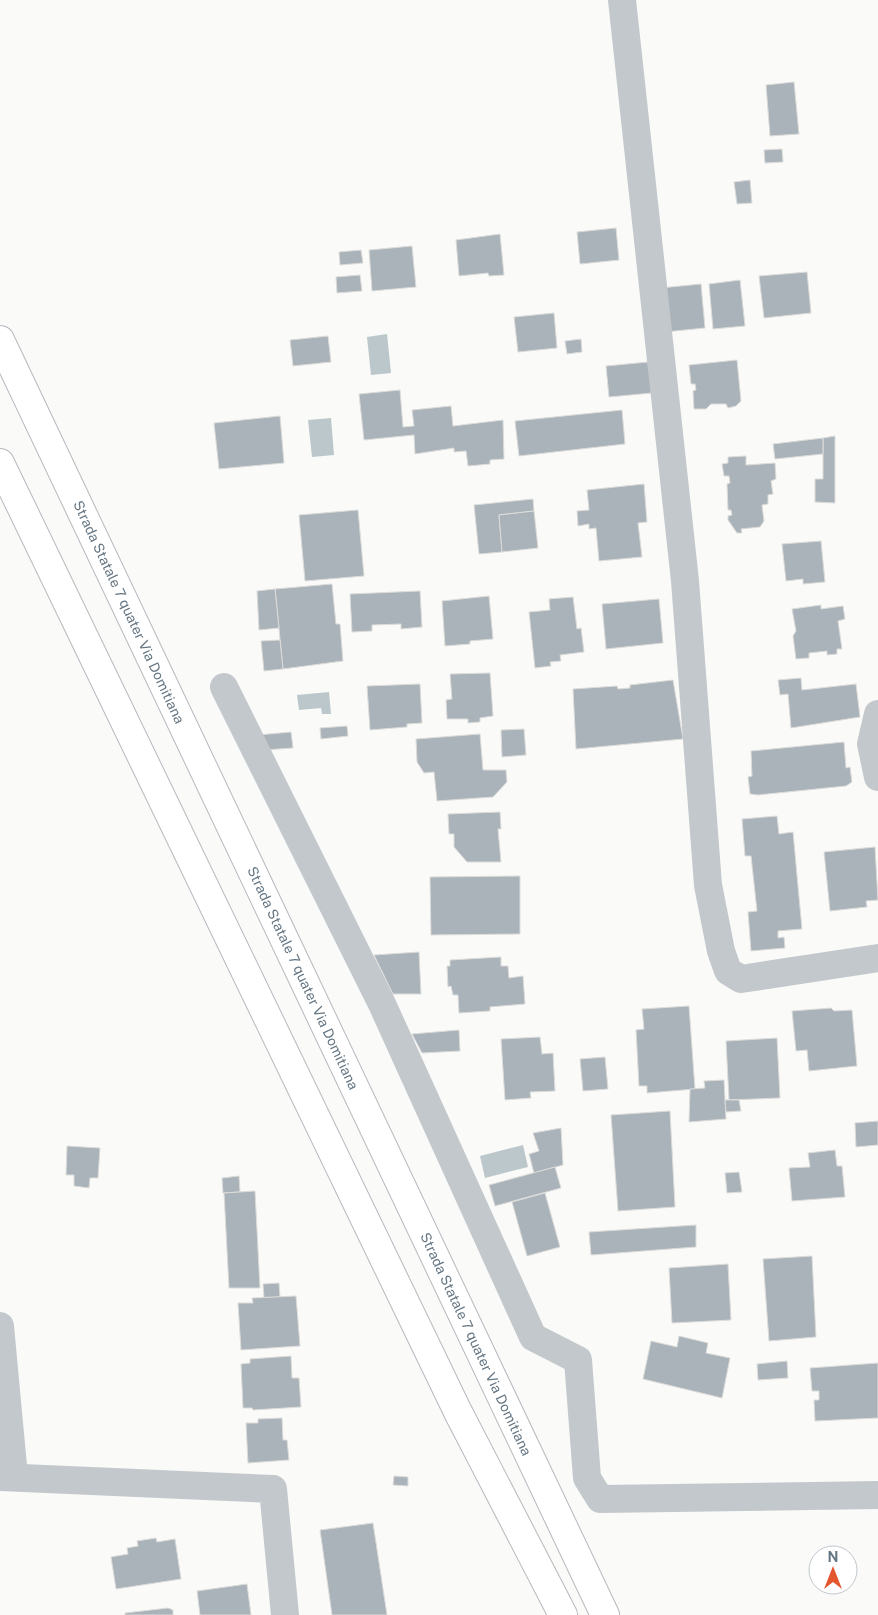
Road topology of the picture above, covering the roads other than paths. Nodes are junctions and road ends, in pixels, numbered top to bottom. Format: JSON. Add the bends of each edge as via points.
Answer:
{"nodes":[{"id":1,"x":622,"y":0,"type":"edge"},
{"id":2,"x":0,"y":340,"type":"edge"},
{"id":3,"x":0,"y":463,"type":"edge"},
{"id":4,"x":224,"y":687,"type":"dead end"},
{"id":5,"x":878,"y":714,"type":"edge"},
{"id":6,"x":878,"y":777,"type":"edge"},
{"id":7,"x":878,"y":958,"type":"edge"},
{"id":8,"x":0,"y":1326,"type":"edge"},
{"id":9,"x":7,"y":1477,"type":"edge"},
{"id":10,"x":878,"y":1495,"type":"edge"},
{"id":11,"x":285,"y":1615,"type":"edge"},
{"id":12,"x":563,"y":1615,"type":"edge"},
{"id":13,"x":605,"y":1615,"type":"edge"}],
"edges":[{"from":1,"to":7,"type":"street","via":[[685,581],[708,885],[721,951],[728,971],[741,978]]},
{"from":2,"to":13,"type":"highway","name":"Strada Statale 7 quater Via Domitiana"},
{"from":3,"to":12,"type":"highway","via":[[458,1412]]},
{"from":4,"to":10,"type":"street","via":[[382,1004],[533,1337],[578,1360],[587,1478],[600,1499]]},
{"from":5,"to":6,"type":"street","via":[[871,744]]},
{"from":8,"to":9,"type":"street"},
{"from":9,"to":11,"type":"street","via":[[273,1489]]}]}
